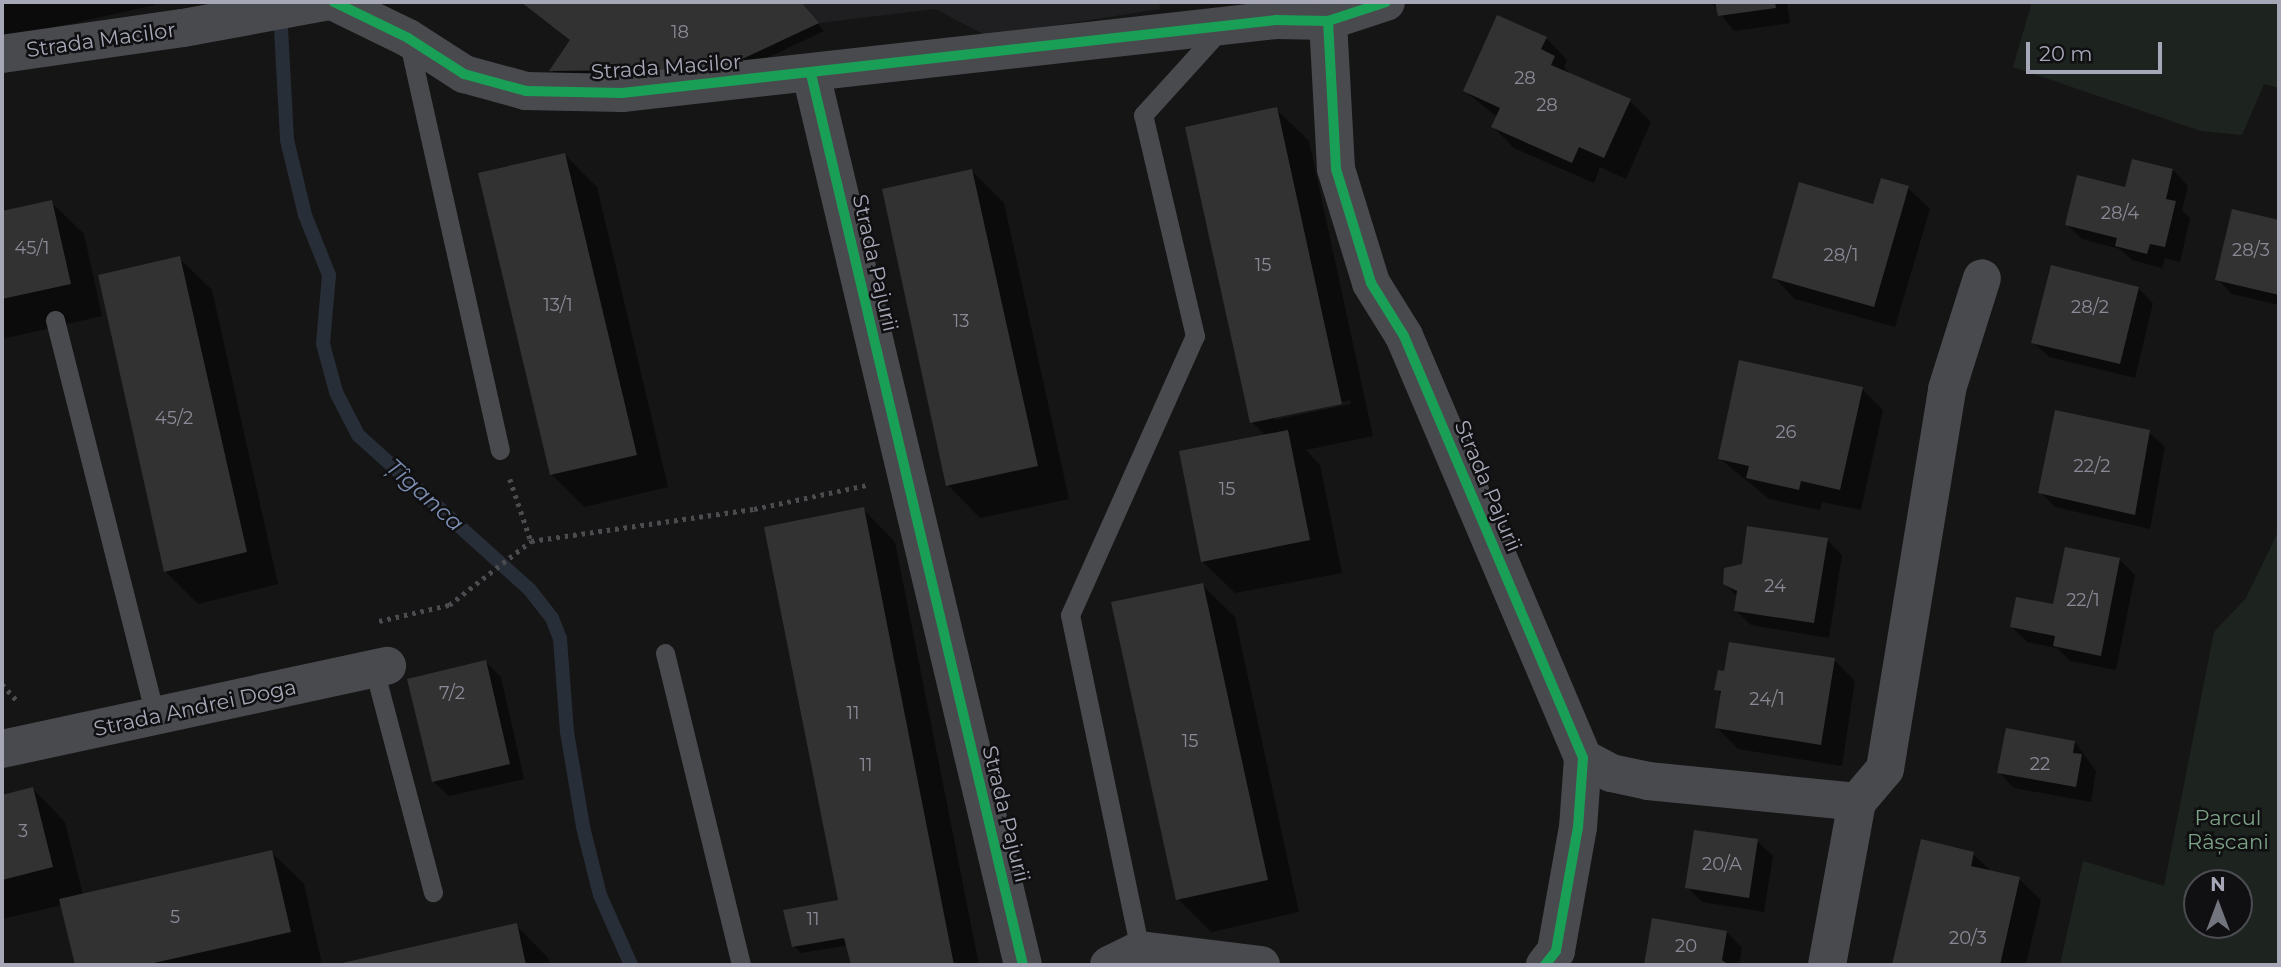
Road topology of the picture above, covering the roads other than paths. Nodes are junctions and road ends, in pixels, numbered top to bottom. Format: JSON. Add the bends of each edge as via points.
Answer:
{"nodes":[{"id":1,"x":324,"y":2,"type":"edge"},
{"id":2,"x":334,"y":2,"type":"edge"},
{"id":3,"x":1386,"y":2,"type":"edge"},
{"id":4,"x":1328,"y":21,"type":"junction"},
{"id":5,"x":1223,"y":27,"type":"junction"},
{"id":6,"x":408,"y":38,"type":"junction"},
{"id":7,"x":2,"y":54,"type":"edge"},
{"id":8,"x":811,"y":74,"type":"junction"},
{"id":9,"x":1982,"y":278,"type":"dead end"},
{"id":10,"x":55,"y":320,"type":"dead end"},
{"id":11,"x":500,"y":450,"type":"road end"},
{"id":12,"x":665,"y":653,"type":"dead end"},
{"id":13,"x":381,"y":667,"type":"joint"},
{"id":14,"x":155,"y":716,"type":"junction"},
{"id":15,"x":2,"y":749,"type":"edge"},
{"id":16,"x":1583,"y":758,"type":"junction"},
{"id":17,"x":1857,"y":802,"type":"junction"},
{"id":18,"x":433,"y":892,"type":"dead end"},
{"id":19,"x":1125,"y":958,"type":"edge"},
{"id":20,"x":741,"y":965,"type":"edge"},
{"id":21,"x":1023,"y":965,"type":"edge"},
{"id":22,"x":1261,"y":965,"type":"edge"},
{"id":23,"x":1545,"y":965,"type":"edge"},
{"id":24,"x":1827,"y":965,"type":"edge"}],
"edges":[{"from":1,"to":7,"type":"street","name":"Strada Macilor"},
{"from":2,"to":6,"type":"street","name":"Strada Macilor"},
{"from":3,"to":4,"type":"street"},
{"from":4,"to":5,"type":"street","via":[[1276,20]]},
{"from":4,"to":16,"type":"street","name":"Strada Pajurii","via":[[1336,169],[1371,283],[1404,337]]},
{"from":5,"to":8,"type":"street"},
{"from":5,"to":19,"type":"lane","via":[[1143,115],[1195,337],[1070,615]]},
{"from":6,"to":8,"type":"street","name":"Strada Macilor","via":[[464,74],[526,91],[622,93]]},
{"from":6,"to":11,"type":"lane"},
{"from":8,"to":21,"type":"street","name":"Strada Pajurii"},
{"from":9,"to":17,"type":"street","via":[[1947,388],[1885,769]]},
{"from":10,"to":14,"type":"lane"},
{"from":12,"to":20,"type":"lane"},
{"from":13,"to":14,"type":"street","name":"Strada Andrei Doga"},
{"from":13,"to":18,"type":"lane"},
{"from":14,"to":15,"type":"street","name":"Strada Andrei Doga"},
{"from":16,"to":17,"type":"street","via":[[1611,773],[1648,781]]},
{"from":16,"to":23,"type":"street","name":"Strada Pajurii","via":[[1578,827],[1556,951]]},
{"from":17,"to":24,"type":"street"},
{"from":19,"to":22,"type":"street"}]}
